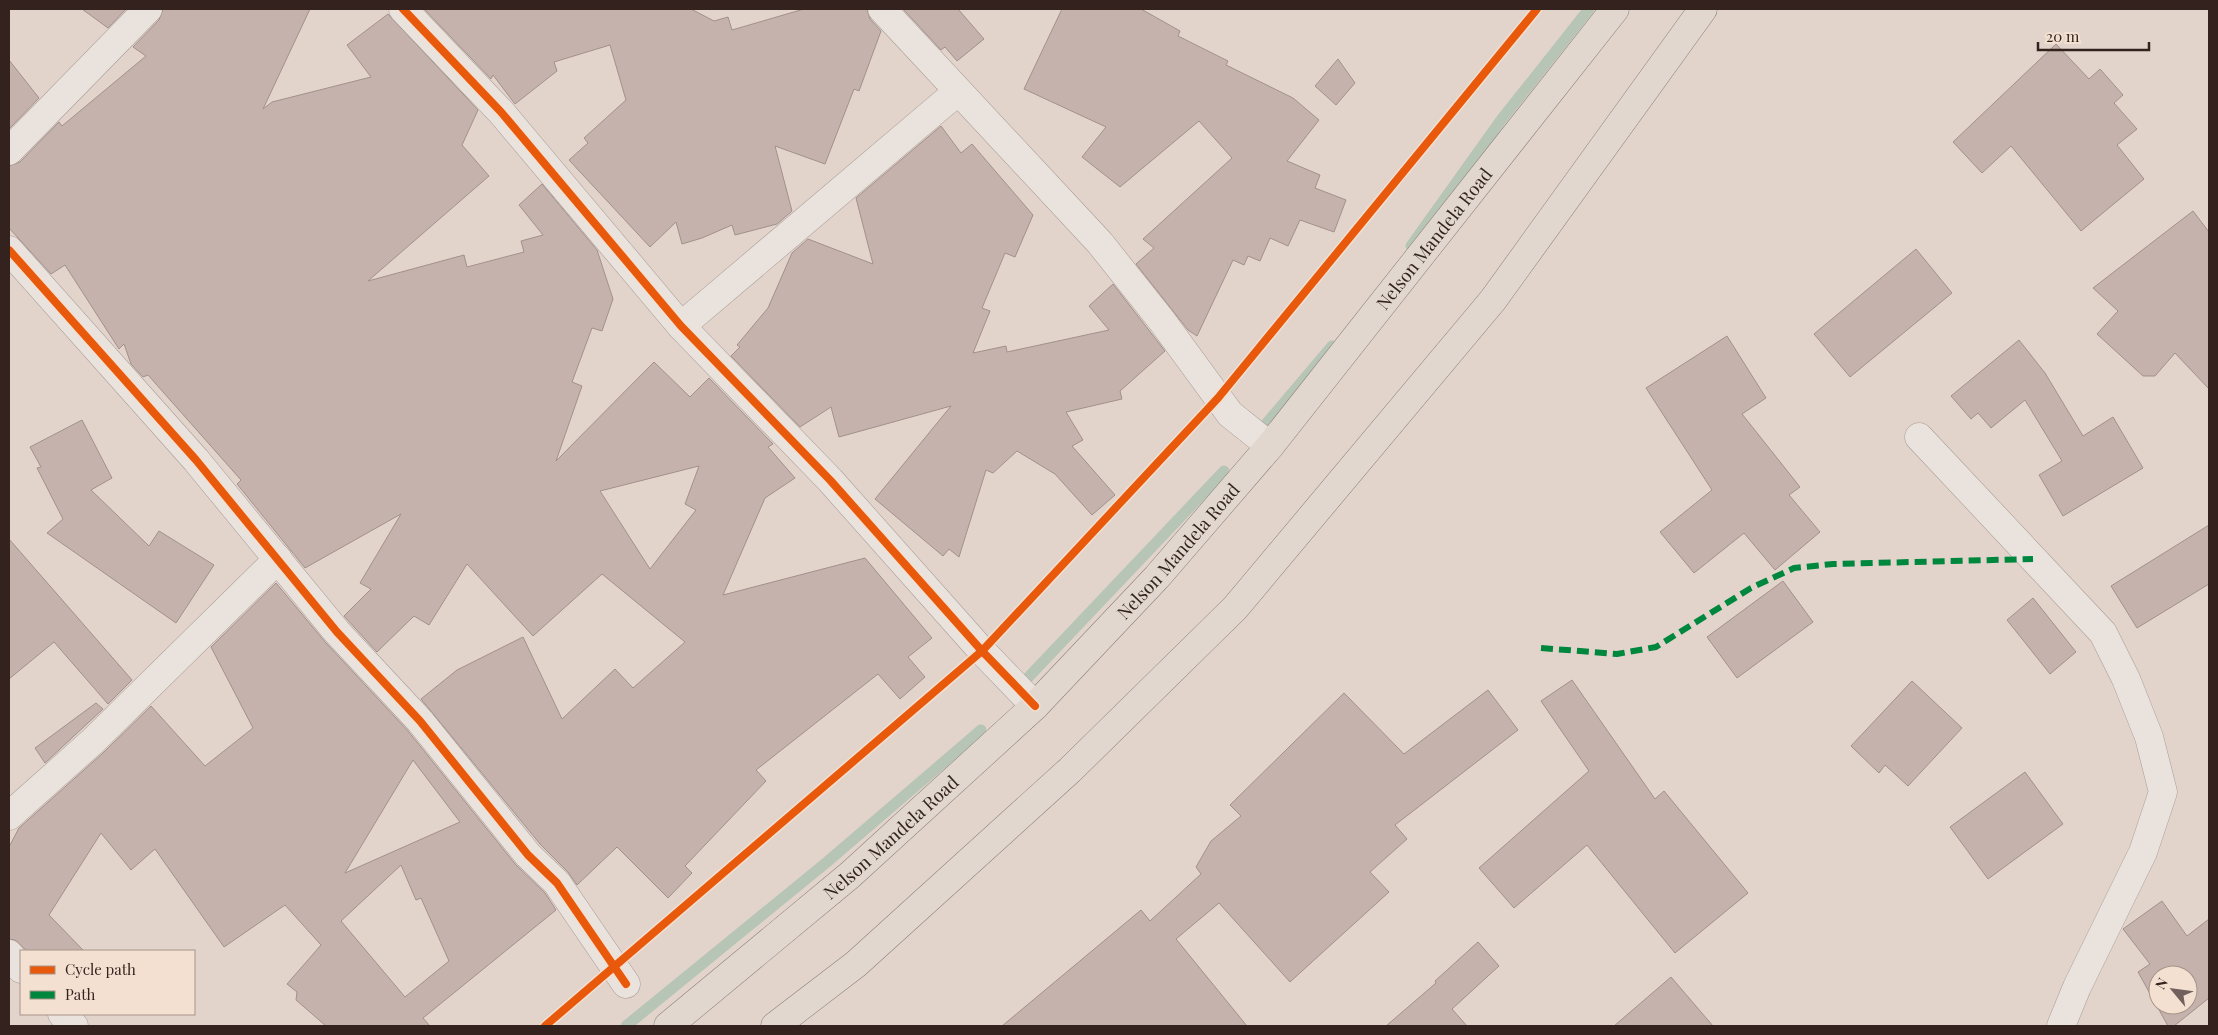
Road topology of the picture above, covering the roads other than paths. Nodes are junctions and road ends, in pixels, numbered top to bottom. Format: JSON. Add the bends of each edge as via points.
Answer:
{"nodes":[{"id":1,"x":148,"y":9,"type":"edge"},
{"id":2,"x":403,"y":9,"type":"edge"},
{"id":3,"x":882,"y":9,"type":"edge"},
{"id":4,"x":1615,"y":9,"type":"edge"},
{"id":5,"x":1703,"y":9,"type":"edge"},
{"id":6,"x":957,"y":92,"type":"junction"},
{"id":7,"x":9,"y":151,"type":"edge"},
{"id":8,"x":9,"y":250,"type":"edge"},
{"id":9,"x":681,"y":326,"type":"junction"},
{"id":10,"x":1919,"y":437,"type":"dead end"},
{"id":11,"x":1270,"y":446,"type":"junction"},
{"id":12,"x":278,"y":559,"type":"junction"},
{"id":13,"x":1035,"y":706,"type":"junction"},
{"id":14,"x":9,"y":816,"type":"edge"},
{"id":15,"x":9,"y":954,"type":"edge"},
{"id":16,"x":20,"y":968,"type":"edge"},
{"id":17,"x":626,"y":984,"type":"dead end"},
{"id":18,"x":63,"y":1015,"type":"edge"},
{"id":19,"x":74,"y":1026,"type":"edge"},
{"id":20,"x":668,"y":1026,"type":"edge"},
{"id":21,"x":775,"y":1026,"type":"edge"},
{"id":22,"x":2061,"y":1026,"type":"edge"}],
"edges":[{"from":1,"to":7,"type":"street"},
{"from":2,"to":9,"type":"street","via":[[501,112]]},
{"from":3,"to":6,"type":"street"},
{"from":4,"to":11,"type":"main road","name":"Nelson Mandela Road"},
{"from":5,"to":21,"type":"main road","via":[[1493,300],[1235,608],[1070,770],[856,964]]},
{"from":6,"to":9,"type":"street"},
{"from":6,"to":11,"type":"street","via":[[1100,243],[1162,320],[1230,414]]},
{"from":8,"to":12,"type":"street","via":[[196,460]]},
{"from":9,"to":13,"type":"street","via":[[830,480]]},
{"from":10,"to":22,"type":"street","via":[[2103,633],[2149,737],[2163,792],[2143,852]]},
{"from":11,"to":13,"type":"main road","name":"Nelson Mandela Road","via":[[1157,577]]},
{"from":12,"to":14,"type":"street","via":[[93,741]]},
{"from":12,"to":17,"type":"street","via":[[337,632],[420,721],[528,855],[557,884]]},
{"from":13,"to":20,"type":"main road","name":"Nelson Mandela Road","via":[[850,875]]},
{"from":15,"to":16,"type":"street"},
{"from":18,"to":19,"type":"street"}]}
